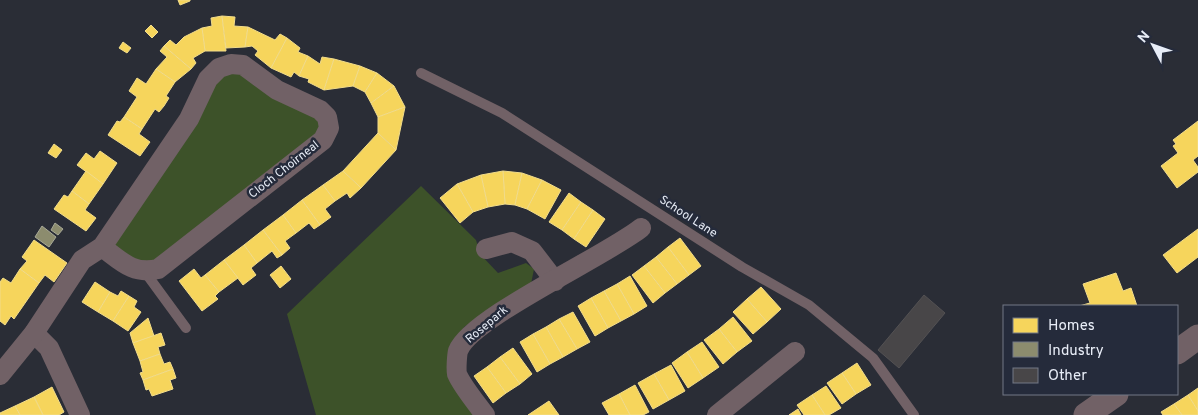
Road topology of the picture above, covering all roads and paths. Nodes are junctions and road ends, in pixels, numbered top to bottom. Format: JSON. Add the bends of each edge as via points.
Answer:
{"nodes":[{"id":1,"x":421,"y":73,"type":"dead end"},
{"id":2,"x":641,"y":228,"type":"dead end"},
{"id":3,"x":102,"y":247,"type":"junction"},
{"id":4,"x":486,"y":249,"type":"dead end"},
{"id":5,"x":145,"y":272,"type":"junction"},
{"id":6,"x":555,"y":281,"type":"junction"},
{"id":7,"x":186,"y":328,"type":"dead end"},
{"id":8,"x":34,"y":332,"type":"junction"},
{"id":9,"x":1198,"y":337,"type":"edge"},
{"id":10,"x":1178,"y":351,"type":"edge"},
{"id":11,"x":795,"y":352,"type":"dead end"},
{"id":12,"x":0,"y":375,"type":"edge"},
{"id":13,"x":1115,"y":395,"type":"edge"},
{"id":14,"x":80,"y":415,"type":"edge"},
{"id":15,"x":485,"y":415,"type":"edge"},
{"id":16,"x":716,"y":415,"type":"edge"},
{"id":17,"x":914,"y":415,"type":"edge"},
{"id":18,"x":1086,"y":415,"type":"edge"}],
"edges":[{"from":1,"to":17,"type":"lane","name":"School Lane","via":[[502,113],[809,305],[873,358]]},
{"from":2,"to":6,"type":"street","name":"Rosepark","via":[[624,242]]},
{"from":3,"to":5,"type":"street","via":[[132,268]]},
{"from":3,"to":5,"type":"street","name":"Cloch Choirneal","via":[[190,119],[208,79],[219,68],[243,65],[277,90],[320,110],[329,128],[323,140],[158,268]]},
{"from":3,"to":8,"type":"street","name":"Cloch Choirneal","via":[[82,260]]},
{"from":4,"to":6,"type":"street","via":[[512,242],[532,252]]},
{"from":5,"to":7,"type":"lane"},
{"from":6,"to":15,"type":"street","name":"Rosepark","via":[[511,304],[473,333],[458,350],[457,373]]},
{"from":8,"to":12,"type":"street","name":"Cloch Choirneal"},
{"from":8,"to":14,"type":"street","via":[[49,348]]},
{"from":9,"to":10,"type":"street"},
{"from":11,"to":16,"type":"street"},
{"from":13,"to":18,"type":"street"}]}
